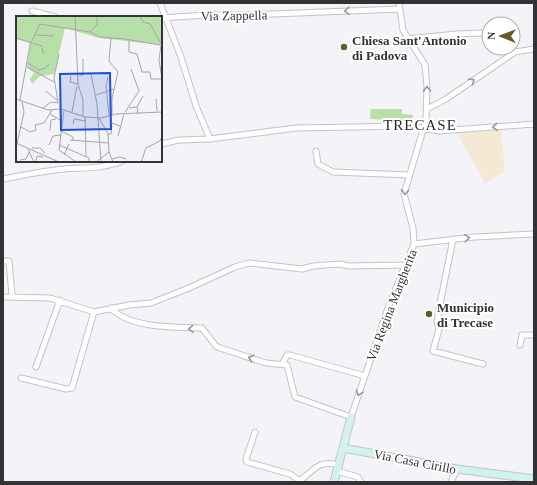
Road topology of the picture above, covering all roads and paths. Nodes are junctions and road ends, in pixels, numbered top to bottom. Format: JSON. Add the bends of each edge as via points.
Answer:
{"nodes":[{"id":1,"x":160,"y":3,"type":"edge"},
{"id":2,"x":399,"y":3,"type":"edge"},
{"id":3,"x":400,"y":9,"type":"junction"},
{"id":4,"x":32,"y":12,"type":"dead end"},
{"id":5,"x":50,"y":16,"type":"edge"},
{"id":6,"x":163,"y":18,"type":"edge"},
{"id":7,"x":481,"y":33,"type":"edge"},
{"id":8,"x":407,"y":39,"type":"junction"},
{"id":9,"x":534,"y":49,"type":"edge"},
{"id":10,"x":521,"y":51,"type":"edge"},
{"id":11,"x":508,"y":56,"type":"edge"},
{"id":12,"x":427,"y":109,"type":"junction"},
{"id":13,"x":534,"y":124,"type":"edge"},
{"id":14,"x":424,"y":128,"type":"junction"},
{"id":15,"x":210,"y":139,"type":"junction"},
{"id":16,"x":162,"y":144,"type":"edge"},
{"id":17,"x":316,"y":151,"type":"dead end"},
{"id":18,"x":120,"y":162,"type":"edge"},
{"id":19,"x":409,"y":174,"type":"junction"},
{"id":20,"x":3,"y":179,"type":"edge"},
{"id":21,"x":534,"y":234,"type":"edge"},
{"id":22,"x":454,"y":239,"type":"junction"},
{"id":23,"x":414,"y":244,"type":"junction"},
{"id":24,"x":3,"y":261,"type":"edge"},
{"id":25,"x":407,"y":264,"type":"junction"},
{"id":26,"x":12,"y":296,"type":"junction"},
{"id":27,"x":3,"y":297,"type":"edge"},
{"id":28,"x":60,"y":300,"type":"junction"},
{"id":29,"x":111,"y":308,"type":"junction"},
{"id":30,"x":94,"y":312,"type":"junction"},
{"id":31,"x":534,"y":335,"type":"edge"},
{"id":32,"x":520,"y":345,"type":"dead end"},
{"id":33,"x":283,"y":363,"type":"junction"},
{"id":34,"x":483,"y":364,"type":"dead end"},
{"id":35,"x":36,"y":367,"type":"dead end"},
{"id":36,"x":365,"y":376,"type":"junction"},
{"id":37,"x":21,"y":378,"type":"dead end"},
{"id":38,"x":351,"y":417,"type":"junction"},
{"id":39,"x":255,"y":432,"type":"dead end"},
{"id":40,"x":343,"y":448,"type":"junction"},
{"id":41,"x":337,"y":468,"type":"junction"},
{"id":42,"x":457,"y":469,"type":"junction"},
{"id":43,"x":534,"y":479,"type":"edge"},
{"id":44,"x":299,"y":481,"type":"edge"},
{"id":45,"x":334,"y":482,"type":"edge"},
{"id":46,"x":361,"y":482,"type":"edge"},
{"id":47,"x":451,"y":482,"type":"edge"}],
"edges":[{"from":1,"to":6,"type":"street"},
{"from":2,"to":3,"type":"street","name":"Via Regina Margherita"},
{"from":3,"to":6,"type":"street","name":"Via Zappella","one_way":true},
{"from":3,"to":8,"type":"street","name":"Via Regina Margherita"},
{"from":4,"to":5,"type":"street"},
{"from":6,"to":15,"type":"street","via":[[181,57],[196,106]]},
{"from":7,"to":8,"type":"street"},
{"from":12,"to":8,"type":"street","name":"Via Regina Margherita","one_way":true,"via":[[425,65]]},
{"from":9,"to":10,"type":"street"},
{"from":12,"to":11,"type":"street","one_way":true,"via":[[446,100]]},
{"from":12,"to":14,"type":"street","name":"Via Regina Margherita"},
{"from":13,"to":14,"type":"street","one_way":true,"via":[[438,131]]},
{"from":14,"to":15,"type":"street","via":[[296,128]]},
{"from":14,"to":19,"type":"street","name":"Via Regina Margherita"},
{"from":15,"to":16,"type":"street","via":[[179,140]]},
{"from":17,"to":19,"type":"street","via":[[318,164],[333,172]]},
{"from":18,"to":20,"type":"street"},
{"from":19,"to":23,"type":"street","name":"Via Regina Margherita","one_way":true,"via":[[404,194],[413,228]]},
{"from":22,"to":21,"type":"street","one_way":true},
{"from":22,"to":23,"type":"street"},
{"from":22,"to":34,"type":"street","via":[[433,351]]},
{"from":23,"to":25,"type":"street","name":"Via Regina Margherita"},
{"from":24,"to":26,"type":"street","via":[[9,261]]},
{"from":25,"to":29,"type":"street","via":[[340,264],[302,269],[249,262],[151,303]]},
{"from":25,"to":36,"type":"street","name":"Via Regina Margherita","via":[[388,308]]},
{"from":26,"to":27,"type":"street"},
{"from":26,"to":28,"type":"street"},
{"from":28,"to":30,"type":"street"},
{"from":28,"to":35,"type":"street"},
{"from":29,"to":30,"type":"street"},
{"from":33,"to":29,"type":"street","one_way":true,"via":[[266,363],[220,348],[202,328],[178,329],[145,323]]},
{"from":30,"to":37,"type":"street","via":[[72,388],[66,389]]},
{"from":31,"to":32,"type":"street","via":[[522,335]]},
{"from":33,"to":36,"type":"street","via":[[290,355]]},
{"from":33,"to":38,"type":"street","via":[[288,366],[295,396]]},
{"from":36,"to":38,"type":"street","name":"Via Regina Margherita","one_way":true},
{"from":38,"to":40,"type":"street","name":"Via Regina Margherita"},
{"from":39,"to":44,"type":"street","via":[[247,462],[290,474]]},
{"from":40,"to":41,"type":"street","name":"Via Regina Margherita"},
{"from":40,"to":42,"type":"street","name":"Via Casa Cirillo"},
{"from":41,"to":44,"type":"street","via":[[328,462],[320,464]]},
{"from":41,"to":45,"type":"street","name":"Via Regina Margherita"},
{"from":41,"to":46,"type":"street","via":[[358,477]]},
{"from":42,"to":43,"type":"street","name":"Via Casa Cirillo"},
{"from":42,"to":47,"type":"street"}]}
